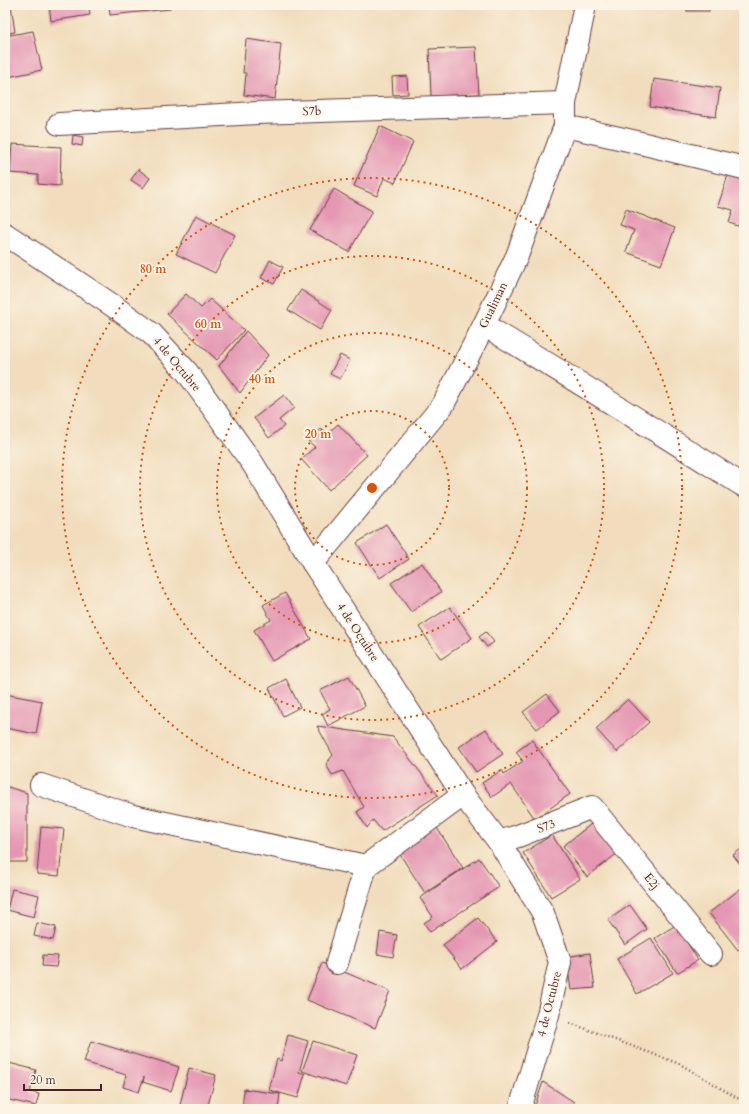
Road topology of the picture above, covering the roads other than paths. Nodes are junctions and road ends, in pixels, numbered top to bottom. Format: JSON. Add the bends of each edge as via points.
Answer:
{"nodes":[{"id":1,"x":585,"y":5,"type":"edge"},
{"id":2,"x":565,"y":103,"type":"junction"},
{"id":3,"x":59,"y":124,"type":"dead end"},
{"id":4,"x":565,"y":126,"type":"junction"},
{"id":5,"x":744,"y":168,"type":"edge"},
{"id":6,"x":5,"y":234,"type":"edge"},
{"id":7,"x":484,"y":325,"type":"junction"},
{"id":8,"x":744,"y":486,"type":"edge"},
{"id":9,"x":313,"y":563,"type":"junction"},
{"id":10,"x":41,"y":785,"type":"dead end"},
{"id":11,"x":463,"y":795,"type":"junction"},
{"id":12,"x":592,"y":807,"type":"joint"},
{"id":13,"x":499,"y":842,"type":"junction"},
{"id":14,"x":366,"y":866,"type":"junction"},
{"id":15,"x":711,"y":954,"type":"dead end"},
{"id":16,"x":337,"y":963,"type":"dead end"},
{"id":17,"x":520,"y":1109,"type":"edge"}],
"edges":[{"from":1,"to":2,"type":"street","name":"Gualiman"},
{"from":2,"to":3,"type":"street","name":"S7b","via":[[257,113]]},
{"from":2,"to":4,"type":"street","name":"Gualiman"},
{"from":4,"to":5,"type":"street"},
{"from":4,"to":7,"type":"street","name":"Gualiman","via":[[517,256]]},
{"from":6,"to":9,"type":"street","name":"4 de Octubre","via":[[112,305],[162,344],[187,372],[253,464]]},
{"from":7,"to":8,"type":"street"},
{"from":7,"to":9,"type":"street","name":"Gualiman","via":[[442,405]]},
{"from":9,"to":11,"type":"street","name":"4 de Octubre"},
{"from":10,"to":14,"type":"street","via":[[133,816]]},
{"from":11,"to":13,"type":"street","name":"4 de Octubre"},
{"from":11,"to":14,"type":"street"},
{"from":12,"to":13,"type":"street","name":"S73"},
{"from":12,"to":15,"type":"street","name":"E2j"},
{"from":13,"to":17,"type":"street","name":"4 de Octubre","via":[[543,913],[560,962],[548,1015]]},
{"from":14,"to":16,"type":"street"}]}
